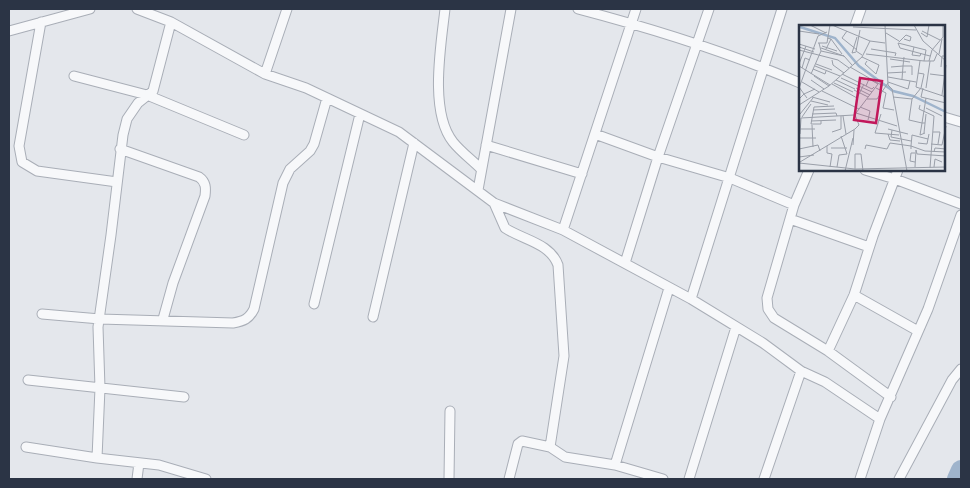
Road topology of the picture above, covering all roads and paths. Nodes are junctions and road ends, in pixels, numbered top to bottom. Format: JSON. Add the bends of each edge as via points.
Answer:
{"nodes":[{"id":1,"x":90,"y":9,"type":"edge"},
{"id":2,"x":137,"y":9,"type":"edge"},
{"id":3,"x":287,"y":9,"type":"edge"},
{"id":4,"x":445,"y":9,"type":"edge"},
{"id":5,"x":511,"y":9,"type":"edge"},
{"id":6,"x":578,"y":9,"type":"edge"},
{"id":7,"x":636,"y":9,"type":"edge"},
{"id":8,"x":709,"y":9,"type":"edge"},
{"id":9,"x":782,"y":9,"type":"edge"},
{"id":10,"x":861,"y":9,"type":"edge"},
{"id":11,"x":41,"y":22,"type":"junction"},
{"id":12,"x":171,"y":22,"type":"junction"},
{"id":13,"x":631,"y":23,"type":"junction"},
{"id":14,"x":855,"y":25,"type":"edge"},
{"id":15,"x":9,"y":31,"type":"edge"},
{"id":16,"x":697,"y":43,"type":"junction"},
{"id":17,"x":764,"y":67,"type":"junction"},
{"id":18,"x":265,"y":74,"type":"junction"},
{"id":19,"x":74,"y":76,"type":"dead end"},
{"id":20,"x":799,"y":83,"type":"edge"},
{"id":21,"x":148,"y":95,"type":"junction"},
{"id":22,"x":326,"y":98,"type":"junction"},
{"id":23,"x":360,"y":114,"type":"junction"},
{"id":24,"x":945,"y":117,"type":"edge"},
{"id":25,"x":961,"y":122,"type":"edge"},
{"id":26,"x":595,"y":134,"type":"junction"},
{"id":27,"x":244,"y":135,"type":"dead end"},
{"id":28,"x":414,"y":143,"type":"junction"},
{"id":29,"x":486,"y":145,"type":"junction"},
{"id":30,"x":120,"y":149,"type":"junction"},
{"id":31,"x":658,"y":157,"type":"junction"},
{"id":32,"x":481,"y":169,"type":"junction"},
{"id":33,"x":809,"y":171,"type":"edge"},
{"id":34,"x":874,"y":171,"type":"edge"},
{"id":35,"x":582,"y":174,"type":"junction"},
{"id":36,"x":896,"y":174,"type":"edge"},
{"id":37,"x":730,"y":178,"type":"junction"},
{"id":38,"x":117,"y":182,"type":"junction"},
{"id":39,"x":478,"y":190,"type":"junction"},
{"id":40,"x":494,"y":203,"type":"junction"},
{"id":41,"x":961,"y":204,"type":"edge"},
{"id":42,"x":794,"y":205,"type":"junction"},
{"id":43,"x":961,"y":215,"type":"edge"},
{"id":44,"x":790,"y":219,"type":"junction"},
{"id":45,"x":563,"y":230,"type":"junction"},
{"id":46,"x":869,"y":247,"type":"junction"},
{"id":47,"x":625,"y":263,"type":"junction"},
{"id":48,"x":669,"y":288,"type":"junction"},
{"id":49,"x":854,"y":295,"type":"junction"},
{"id":50,"x":691,"y":299,"type":"junction"},
{"id":51,"x":314,"y":304,"type":"dead end"},
{"id":52,"x":42,"y":314,"type":"dead end"},
{"id":53,"x":373,"y":317,"type":"dead end"},
{"id":54,"x":100,"y":319,"type":"junction"},
{"id":55,"x":163,"y":319,"type":"junction"},
{"id":56,"x":736,"y":327,"type":"junction"},
{"id":57,"x":918,"y":331,"type":"junction"},
{"id":58,"x":828,"y":351,"type":"junction"},
{"id":59,"x":961,"y":369,"type":"edge"},
{"id":60,"x":801,"y":371,"type":"junction"},
{"id":61,"x":28,"y":380,"type":"dead end"},
{"id":62,"x":100,"y":388,"type":"junction"},
{"id":63,"x":184,"y":397,"type":"dead end"},
{"id":64,"x":891,"y":397,"type":"junction"},
{"id":65,"x":450,"y":411,"type":"dead end"},
{"id":66,"x":880,"y":419,"type":"junction"},
{"id":67,"x":26,"y":447,"type":"dead end"},
{"id":68,"x":550,"y":447,"type":"junction"},
{"id":69,"x":97,"y":458,"type":"junction"},
{"id":70,"x":139,"y":463,"type":"junction"},
{"id":71,"x":615,"y":465,"type":"junction"},
{"id":72,"x":446,"y":478,"type":"edge"},
{"id":73,"x":137,"y":479,"type":"edge"},
{"id":74,"x":206,"y":479,"type":"edge"},
{"id":75,"x":509,"y":479,"type":"edge"},
{"id":76,"x":664,"y":479,"type":"edge"},
{"id":77,"x":688,"y":479,"type":"edge"},
{"id":78,"x":764,"y":479,"type":"edge"},
{"id":79,"x":860,"y":479,"type":"edge"},
{"id":80,"x":899,"y":479,"type":"edge"}],
"edges":[{"from":1,"to":11,"type":"street"},
{"from":2,"to":12,"type":"street"},
{"from":3,"to":18,"type":"street"},
{"from":4,"to":32,"type":"street","via":[[438,78],[440,104],[453,142]]},
{"from":5,"to":29,"type":"street"},
{"from":6,"to":13,"type":"street"},
{"from":7,"to":13,"type":"street"},
{"from":8,"to":16,"type":"street"},
{"from":9,"to":17,"type":"street"},
{"from":10,"to":14,"type":"street"},
{"from":11,"to":15,"type":"street"},
{"from":11,"to":38,"type":"street","via":[[19,146],[22,162],[37,171]]},
{"from":12,"to":18,"type":"street"},
{"from":12,"to":21,"type":"street","via":[[153,91]]},
{"from":13,"to":16,"type":"street"},
{"from":13,"to":26,"type":"street"},
{"from":16,"to":17,"type":"street"},
{"from":16,"to":31,"type":"street"},
{"from":17,"to":20,"type":"street"},
{"from":17,"to":37,"type":"street"},
{"from":18,"to":22,"type":"street"},
{"from":19,"to":21,"type":"street"},
{"from":21,"to":27,"type":"street"},
{"from":21,"to":30,"type":"street","via":[[127,119]]},
{"from":22,"to":23,"type":"street"},
{"from":22,"to":55,"type":"street","via":[[314,144],[290,169],[283,183],[254,309],[249,318],[233,323]]},
{"from":23,"to":28,"type":"street","via":[[399,132]]},
{"from":23,"to":51,"type":"street"},
{"from":24,"to":25,"type":"street"},
{"from":26,"to":31,"type":"street"},
{"from":26,"to":35,"type":"street"},
{"from":28,"to":39,"type":"street"},
{"from":28,"to":53,"type":"street"},
{"from":29,"to":32,"type":"street"},
{"from":29,"to":35,"type":"street"},
{"from":30,"to":38,"type":"street"},
{"from":30,"to":55,"type":"street","via":[[199,177],[206,187]]},
{"from":31,"to":37,"type":"street"},
{"from":31,"to":47,"type":"street"},
{"from":32,"to":39,"type":"street"},
{"from":33,"to":42,"type":"street"},
{"from":34,"to":36,"type":"street"},
{"from":35,"to":45,"type":"street"},
{"from":36,"to":41,"type":"street"},
{"from":36,"to":46,"type":"street"},
{"from":37,"to":42,"type":"street"},
{"from":37,"to":50,"type":"street"},
{"from":38,"to":54,"type":"street"},
{"from":39,"to":40,"type":"street"},
{"from":40,"to":45,"type":"street"},
{"from":40,"to":68,"type":"street","via":[[505,228],[546,248],[558,265],[564,356]]},
{"from":42,"to":44,"type":"street"},
{"from":43,"to":57,"type":"street"},
{"from":44,"to":46,"type":"street"},
{"from":44,"to":58,"type":"street","via":[[767,298],[768,309],[774,318]]},
{"from":45,"to":47,"type":"street"},
{"from":46,"to":49,"type":"street"},
{"from":47,"to":48,"type":"street"},
{"from":48,"to":50,"type":"street"},
{"from":48,"to":71,"type":"street"},
{"from":49,"to":57,"type":"street"},
{"from":49,"to":58,"type":"street"},
{"from":50,"to":56,"type":"street"},
{"from":52,"to":54,"type":"street"},
{"from":54,"to":55,"type":"street"},
{"from":54,"to":62,"type":"street"},
{"from":56,"to":60,"type":"street"},
{"from":56,"to":77,"type":"street"},
{"from":57,"to":64,"type":"street"},
{"from":58,"to":64,"type":"street"},
{"from":59,"to":80,"type":"street"},
{"from":60,"to":66,"type":"street","via":[[825,382]]},
{"from":60,"to":78,"type":"street"},
{"from":61,"to":62,"type":"street"},
{"from":62,"to":63,"type":"street"},
{"from":62,"to":69,"type":"street"},
{"from":64,"to":66,"type":"street"},
{"from":65,"to":72,"type":"street"},
{"from":66,"to":79,"type":"street"},
{"from":67,"to":69,"type":"street"},
{"from":68,"to":71,"type":"street","via":[[565,457]]},
{"from":68,"to":75,"type":"street","via":[[522,441],[518,444]]},
{"from":69,"to":70,"type":"street"},
{"from":70,"to":73,"type":"street"},
{"from":70,"to":74,"type":"street"},
{"from":71,"to":76,"type":"street"}]}
